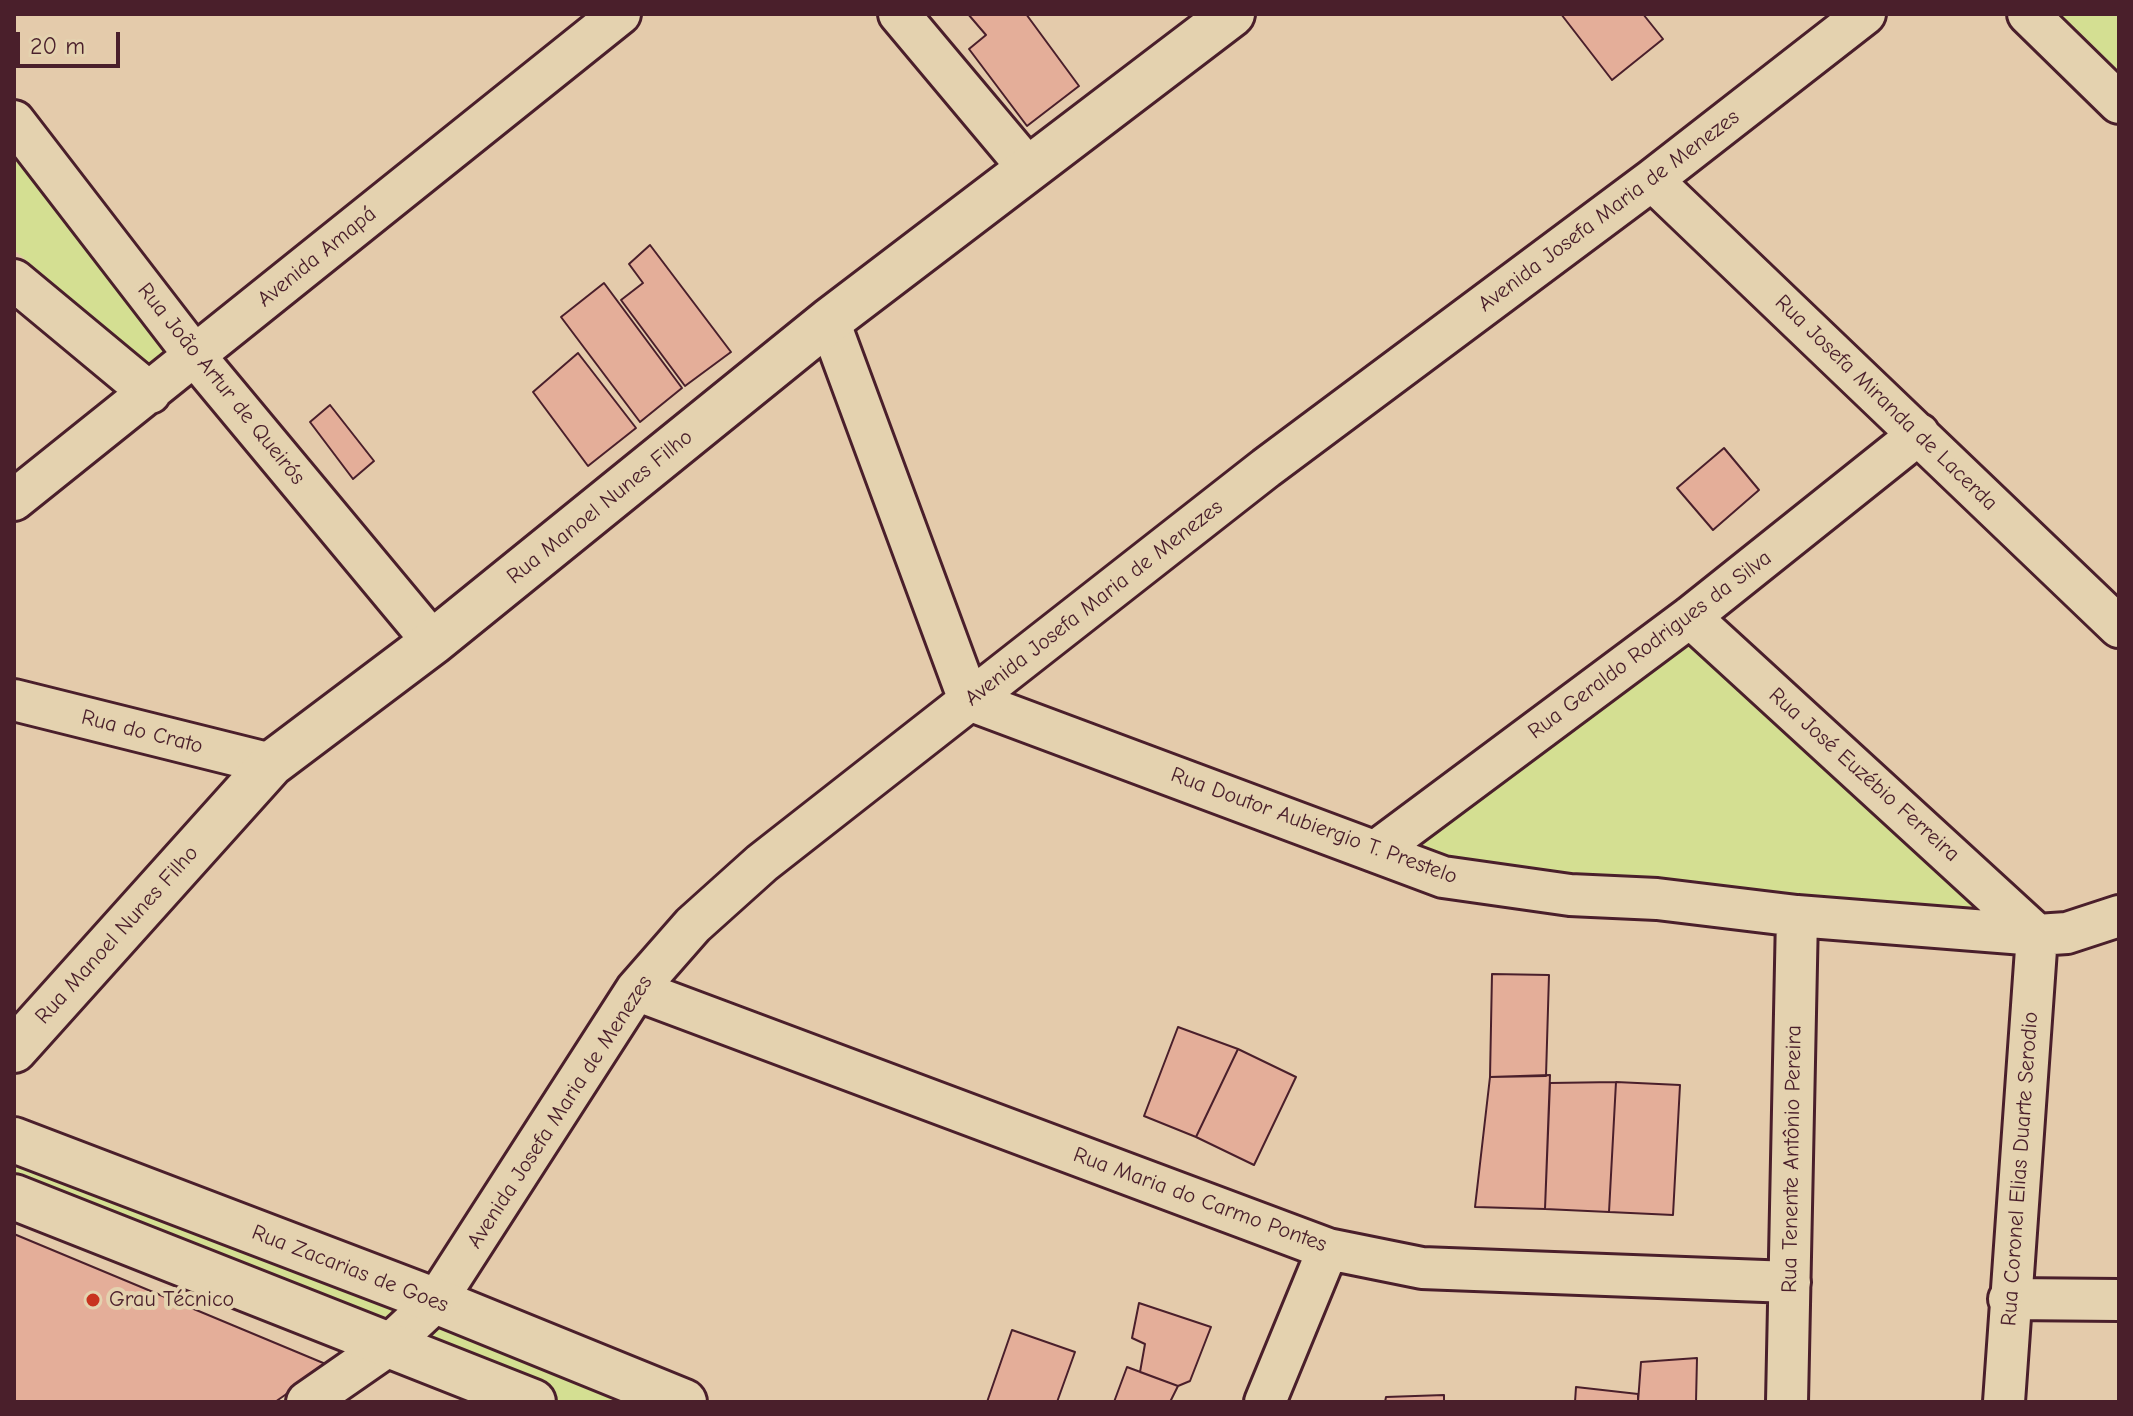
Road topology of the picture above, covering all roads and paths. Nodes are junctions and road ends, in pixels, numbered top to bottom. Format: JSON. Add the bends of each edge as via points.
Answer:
{"nodes":[{"id":1,"x":620,"y":14,"type":"edge"},
{"id":2,"x":899,"y":14,"type":"edge"},
{"id":3,"x":1232,"y":14,"type":"edge"},
{"id":4,"x":1865,"y":14,"type":"edge"},
{"id":5,"x":2028,"y":14,"type":"edge"},
{"id":6,"x":2119,"y":103,"type":"edge"},
{"id":7,"x":14,"y":121,"type":"edge"},
{"id":8,"x":1029,"y":169,"type":"junction"},
{"id":9,"x":1652,"y":180,"type":"junction"},
{"id":10,"x":14,"y":280,"type":"edge"},
{"id":11,"x":829,"y":321,"type":"junction"},
{"id":12,"x":195,"y":356,"type":"junction"},
{"id":13,"x":150,"y":393,"type":"junction"},
{"id":14,"x":1919,"y":434,"type":"junction"},
{"id":15,"x":14,"y":500,"type":"edge"},
{"id":16,"x":1690,"y":617,"type":"junction"},
{"id":17,"x":2119,"y":627,"type":"edge"},
{"id":18,"x":433,"y":642,"type":"junction"},
{"id":19,"x":14,"y":700,"type":"edge"},
{"id":20,"x":969,"y":700,"type":"junction"},
{"id":21,"x":271,"y":764,"type":"junction"},
{"id":22,"x":1376,"y":851,"type":"junction"},
{"id":23,"x":1797,"y":916,"type":"junction"},
{"id":24,"x":2119,"y":916,"type":"edge"},
{"id":25,"x":2037,"y":935,"type":"junction"},
{"id":26,"x":636,"y":990,"type":"junction"},
{"id":27,"x":14,"y":1050,"type":"edge"},
{"id":28,"x":14,"y":1140,"type":"edge"},
{"id":29,"x":14,"y":1197,"type":"edge"},
{"id":30,"x":1328,"y":1249,"type":"junction"},
{"id":31,"x":1790,"y":1282,"type":"junction"},
{"id":32,"x":2009,"y":1299,"type":"junction"},
{"id":33,"x":2119,"y":1300,"type":"edge"},
{"id":34,"x":436,"y":1301,"type":"junction"},
{"id":35,"x":389,"y":1345,"type":"junction"},
{"id":36,"x":307,"y":1402,"type":"edge"},
{"id":37,"x":533,"y":1402,"type":"edge"},
{"id":38,"x":684,"y":1402,"type":"edge"},
{"id":39,"x":1265,"y":1402,"type":"edge"},
{"id":40,"x":1787,"y":1402,"type":"edge"},
{"id":41,"x":2004,"y":1402,"type":"edge"}],
"edges":[{"from":1,"to":12,"type":"street","name":"Avenida Amapá"},
{"from":2,"to":8,"type":"street"},
{"from":3,"to":8,"type":"street","name":"Rua Manoel Nunes Filho"},
{"from":4,"to":9,"type":"street","name":"Avenida Josefa Maria de Menezes"},
{"from":5,"to":6,"type":"street"},
{"from":7,"to":12,"type":"street","name":"Rua João Artur de Queirós"},
{"from":8,"to":11,"type":"street","name":"Rua Manoel Nunes Filho"},
{"from":9,"to":14,"type":"street","name":"Rua Josefa Miranda de Lacerda"},
{"from":9,"to":20,"type":"street","name":"Avenida Josefa Maria de Menezes","via":[[1266,468]]},
{"from":10,"to":13,"type":"street"},
{"from":11,"to":18,"type":"street","name":"Rua Manoel Nunes Filho"},
{"from":11,"to":20,"type":"street"},
{"from":12,"to":13,"type":"street","name":"Avenida Amapá"},
{"from":12,"to":18,"type":"street","name":"Rua João Artur de Queirós"},
{"from":13,"to":15,"type":"street","name":"Avenida Amapá"},
{"from":14,"to":16,"type":"street","name":"Rua Geraldo Rodrigues da Silva"},
{"from":14,"to":17,"type":"street","name":"Rua Josefa Miranda de Lacerda"},
{"from":16,"to":22,"type":"street","name":"Rua Geraldo Rodrigues da Silva"},
{"from":16,"to":25,"type":"street","name":"Rua José Euzébio Ferreira"},
{"from":18,"to":21,"type":"street","name":"Rua Manoel Nunes Filho"},
{"from":19,"to":21,"type":"street","name":"Rua do Crato"},
{"from":20,"to":22,"type":"street","name":"Rua Doutor Aubiergio T. Prestelo"},
{"from":20,"to":26,"type":"street","name":"Avenida Josefa Maria de Menezes","via":[[762,863],[693,925]]},
{"from":21,"to":27,"type":"street","name":"Rua Manoel Nunes Filho"},
{"from":22,"to":23,"type":"street","name":"Rua Doutor Aubiergio T. Prestelo","via":[[1443,877]]},
{"from":23,"to":25,"type":"street","name":"Rua Doutor Aubiergio T. Prestelo"},
{"from":23,"to":31,"type":"street","name":"Rua Tenente Antônio Pereira"},
{"from":24,"to":25,"type":"street","name":"Rua Doutor Aubiergio T. Prestelo","via":[[2067,933]]},
{"from":25,"to":32,"type":"street","name":"Rua Coronel Elias Duarte Serodio"},
{"from":26,"to":30,"type":"street","name":"Rua Maria do Carmo Pontes"},
{"from":26,"to":34,"type":"street","name":"Avenida Josefa Maria de Menezes"},
{"from":28,"to":34,"type":"street","name":"Rua Zacarias de Goes"},
{"from":29,"to":35,"type":"street"},
{"from":30,"to":31,"type":"street","name":"Rua Maria do Carmo Pontes","via":[[1422,1268]]},
{"from":30,"to":39,"type":"street"},
{"from":31,"to":40,"type":"street","name":"Rua Tenente Antônio Pereira"},
{"from":32,"to":33,"type":"street"},
{"from":32,"to":41,"type":"street","name":"Rua Coronel Elias Duarte Serodio"},
{"from":34,"to":35,"type":"street","name":"Avenida Josefa Maria de Menezes"},
{"from":34,"to":38,"type":"street","name":"Rua Zacarias de Goes"},
{"from":35,"to":36,"type":"street","name":"Avenida Josefa Maria de Menezes"},
{"from":35,"to":37,"type":"street"}]}
